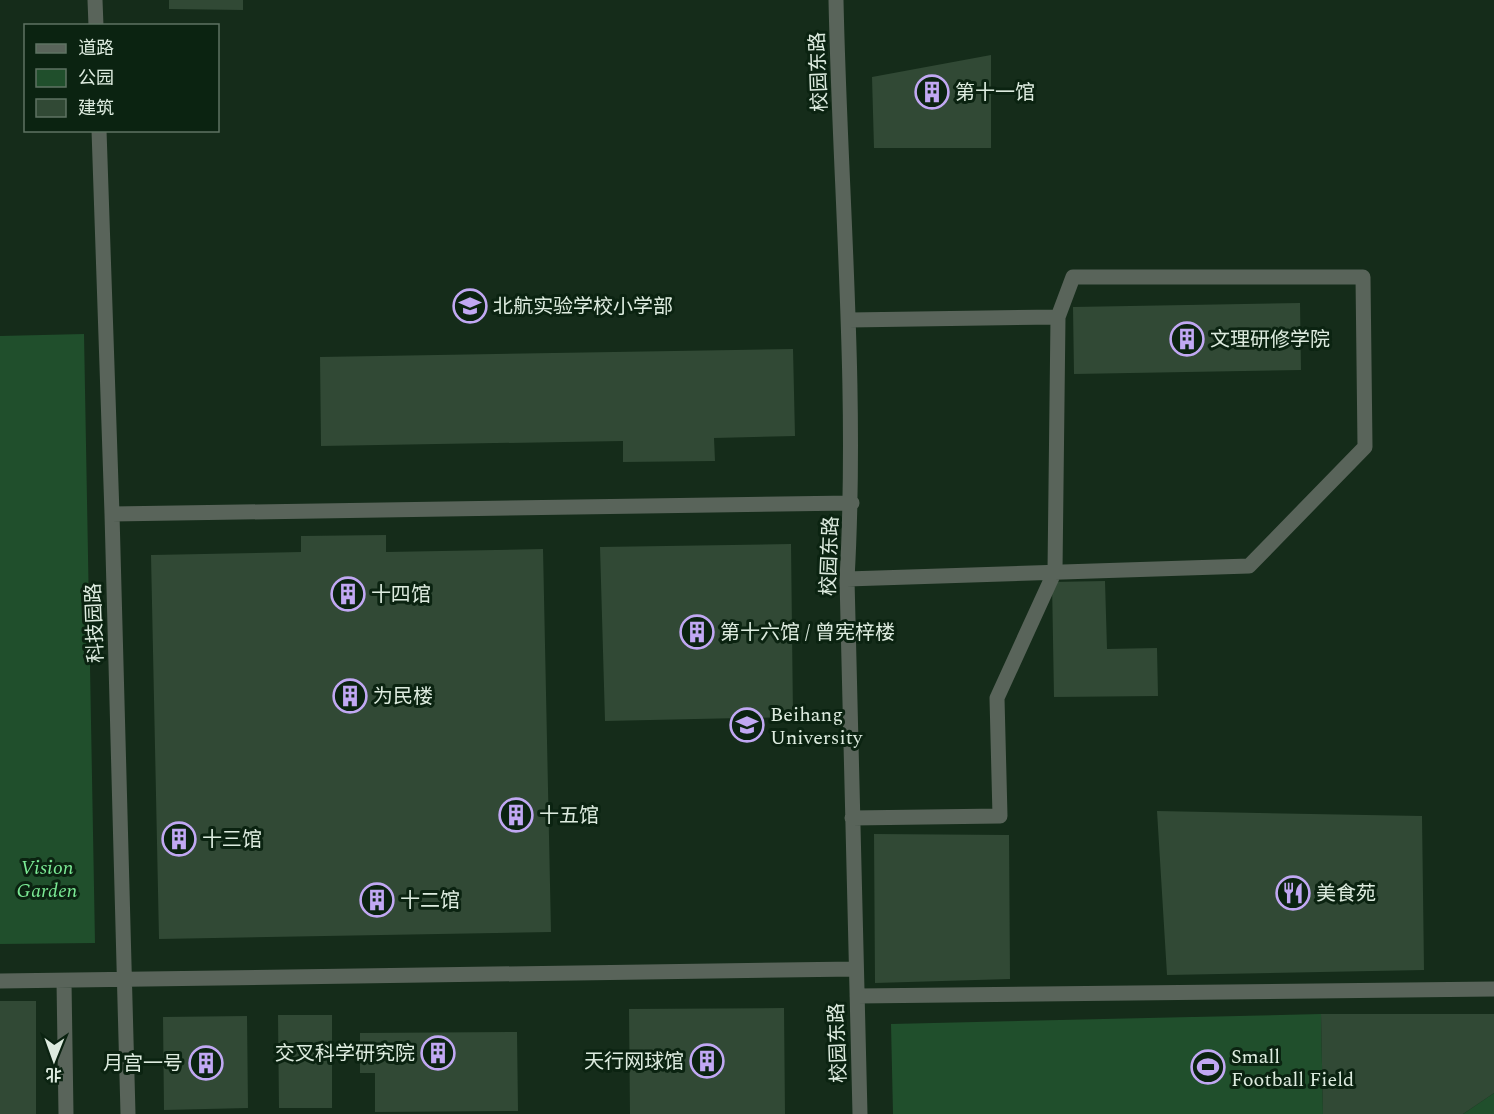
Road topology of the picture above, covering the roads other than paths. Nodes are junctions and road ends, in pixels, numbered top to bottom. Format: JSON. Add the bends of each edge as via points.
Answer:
{"nodes":[{"id":1,"x":95,"y":0,"type":"edge"},
{"id":2,"x":836,"y":0,"type":"edge"},
{"id":3,"x":96,"y":24,"type":"edge"},
{"id":4,"x":99,"y":132,"type":"edge"},
{"id":5,"x":1058,"y":317,"type":"junction"},
{"id":6,"x":849,"y":320,"type":"junction"},
{"id":7,"x":852,"y":503,"type":"junction"},
{"id":8,"x":112,"y":514,"type":"junction"},
{"id":9,"x":1055,"y":571,"type":"junction"},
{"id":10,"x":848,"y":579,"type":"junction"},
{"id":11,"x":852,"y":818,"type":"junction"},
{"id":12,"x":856,"y":969,"type":"junction"},
{"id":13,"x":125,"y":979,"type":"junction"},
{"id":14,"x":0,"y":981,"type":"edge"},
{"id":15,"x":64,"y":981,"type":"junction"},
{"id":16,"x":1494,"y":989,"type":"edge"},
{"id":17,"x":856,"y":996,"type":"junction"},
{"id":18,"x":66,"y":1114,"type":"edge"},
{"id":19,"x":128,"y":1114,"type":"edge"},
{"id":20,"x":860,"y":1114,"type":"edge"}],
"edges":[{"from":1,"to":3,"type":"street"},
{"from":2,"to":6,"type":"street","name":"校园东路"},
{"from":4,"to":8,"type":"street","name":"科技园路"},
{"from":5,"to":6,"type":"street"},
{"from":5,"to":9,"type":"street"},
{"from":5,"to":9,"type":"street","via":[[1073,277],[1363,277],[1365,447],[1249,566]]},
{"from":6,"to":7,"type":"street","name":"校园东路"},
{"from":7,"to":8,"type":"street"},
{"from":7,"to":10,"type":"street","name":"校园东路"},
{"from":8,"to":13,"type":"street","name":"科技园路"},
{"from":9,"to":10,"type":"street"},
{"from":9,"to":11,"type":"street","via":[[997,698],[1000,816]]},
{"from":10,"to":11,"type":"street","name":"校园东路"},
{"from":11,"to":12,"type":"street","name":"校园东路"},
{"from":12,"to":13,"type":"street"},
{"from":12,"to":17,"type":"street","name":"校园东路"},
{"from":13,"to":15,"type":"street"},
{"from":13,"to":19,"type":"street","name":"科技园路"},
{"from":14,"to":15,"type":"street"},
{"from":15,"to":18,"type":"street"},
{"from":16,"to":17,"type":"street"},
{"from":17,"to":20,"type":"street","name":"校园东路"}]}
